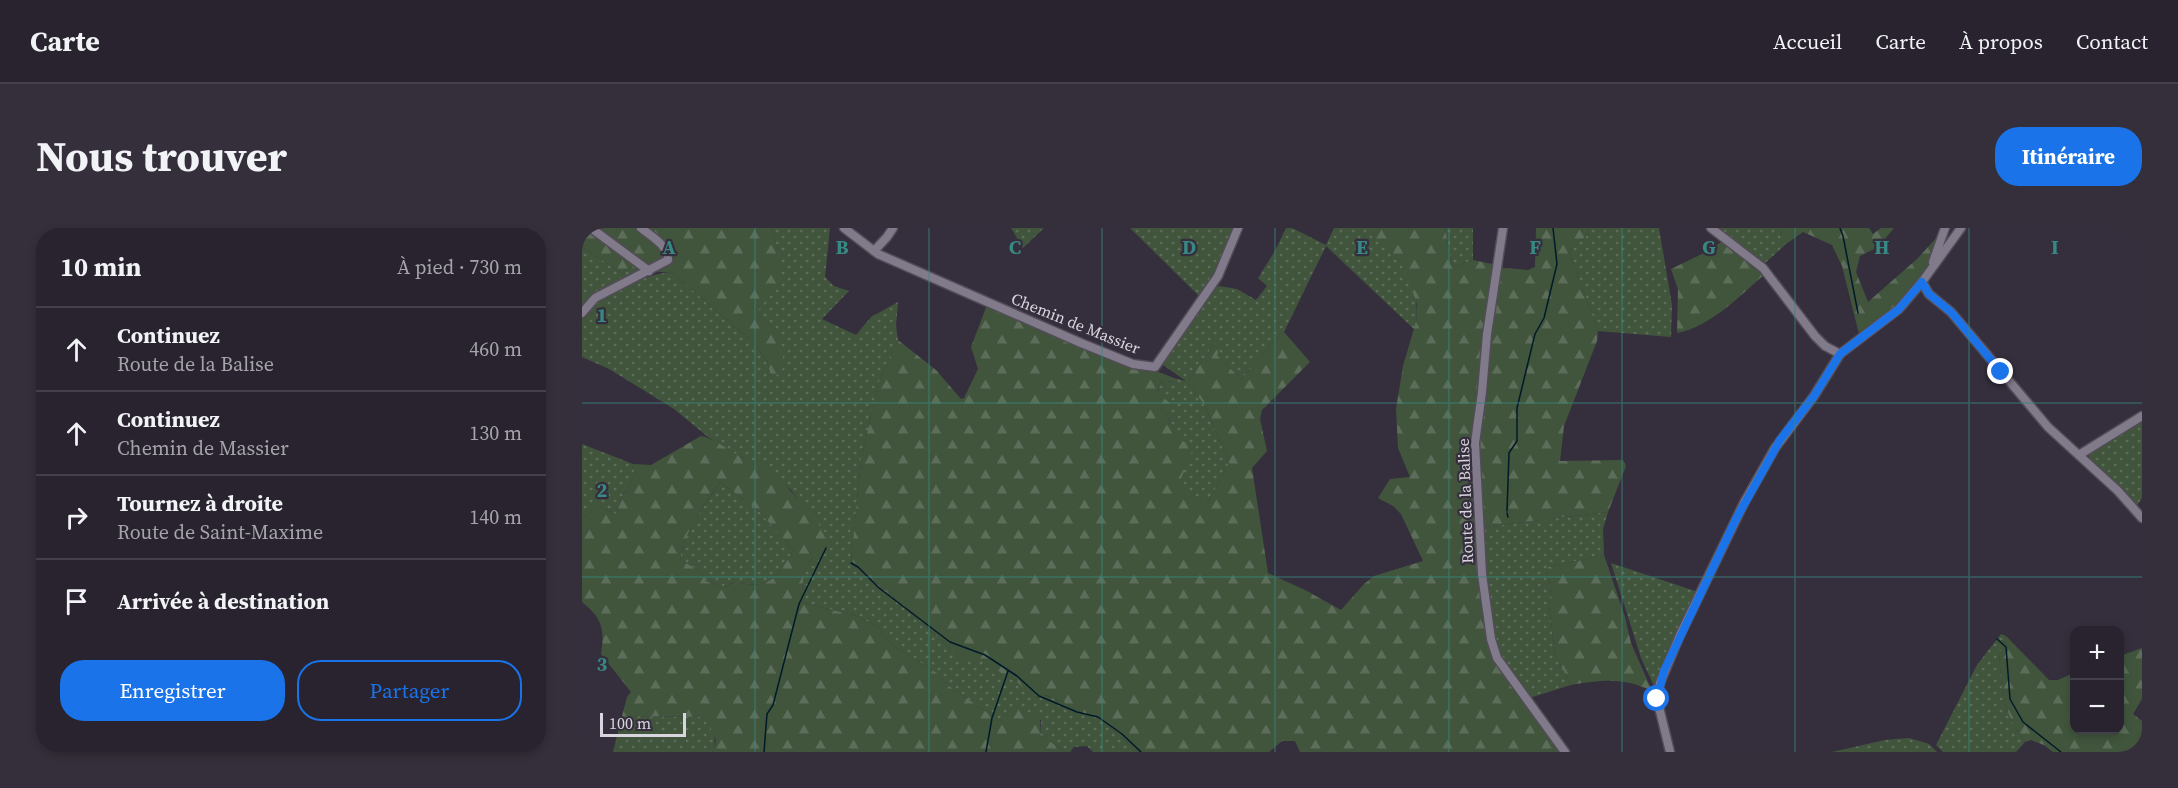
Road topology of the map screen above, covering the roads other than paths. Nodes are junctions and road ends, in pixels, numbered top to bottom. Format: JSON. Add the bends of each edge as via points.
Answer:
{"nodes":[{"id":1,"x":591,"y":228,"type":"edge"},
{"id":2,"x":641,"y":228,"type":"edge"},
{"id":3,"x":844,"y":228,"type":"edge"},
{"id":4,"x":893,"y":228,"type":"edge"},
{"id":5,"x":1238,"y":228,"type":"edge"},
{"id":6,"x":1503,"y":228,"type":"edge"},
{"id":7,"x":1711,"y":228,"type":"edge"},
{"id":8,"x":1945,"y":228,"type":"edge"},
{"id":9,"x":1961,"y":228,"type":"edge"},
{"id":10,"x":874,"y":251,"type":"junction"},
{"id":11,"x":649,"y":271,"type":"junction"},
{"id":12,"x":1930,"y":271,"type":"junction"},
{"id":13,"x":1922,"y":282,"type":"junction"},
{"id":14,"x":582,"y":314,"type":"edge"},
{"id":15,"x":1840,"y":354,"type":"junction"},
{"id":16,"x":2142,"y":416,"type":"edge"},
{"id":17,"x":2079,"y":455,"type":"junction"},
{"id":18,"x":2142,"y":518,"type":"edge"},
{"id":19,"x":1564,"y":752,"type":"edge"},
{"id":20,"x":1670,"y":752,"type":"edge"}],
"edges":[{"from":1,"to":11,"type":"street"},
{"from":2,"to":11,"type":"street","via":[[669,255],[664,263]]},
{"from":3,"to":10,"type":"street","name":"Chemin de Massier"},
{"from":4,"to":10,"type":"street"},
{"from":5,"to":10,"type":"street","name":"Chemin de Massier","via":[[1218,276],[1155,367],[1133,364],[1082,343]]},
{"from":6,"to":19,"type":"street","name":"Route de la Balise","via":[[1475,443],[1485,601],[1497,658]]},
{"from":7,"to":15,"type":"street","via":[[1763,268],[1815,336]]},
{"from":8,"to":12,"type":"street"},
{"from":9,"to":12,"type":"street"},
{"from":11,"to":14,"type":"street","via":[[595,298]]},
{"from":12,"to":13,"type":"street"},
{"from":13,"to":15,"type":"street","via":[[1899,309]]},
{"from":13,"to":17,"type":"street","via":[[2042,420]]},
{"from":15,"to":20,"type":"street","via":[[1775,448],[1744,503],[1664,671],[1657,699]]},
{"from":16,"to":17,"type":"street"},
{"from":17,"to":18,"type":"street"}]}
